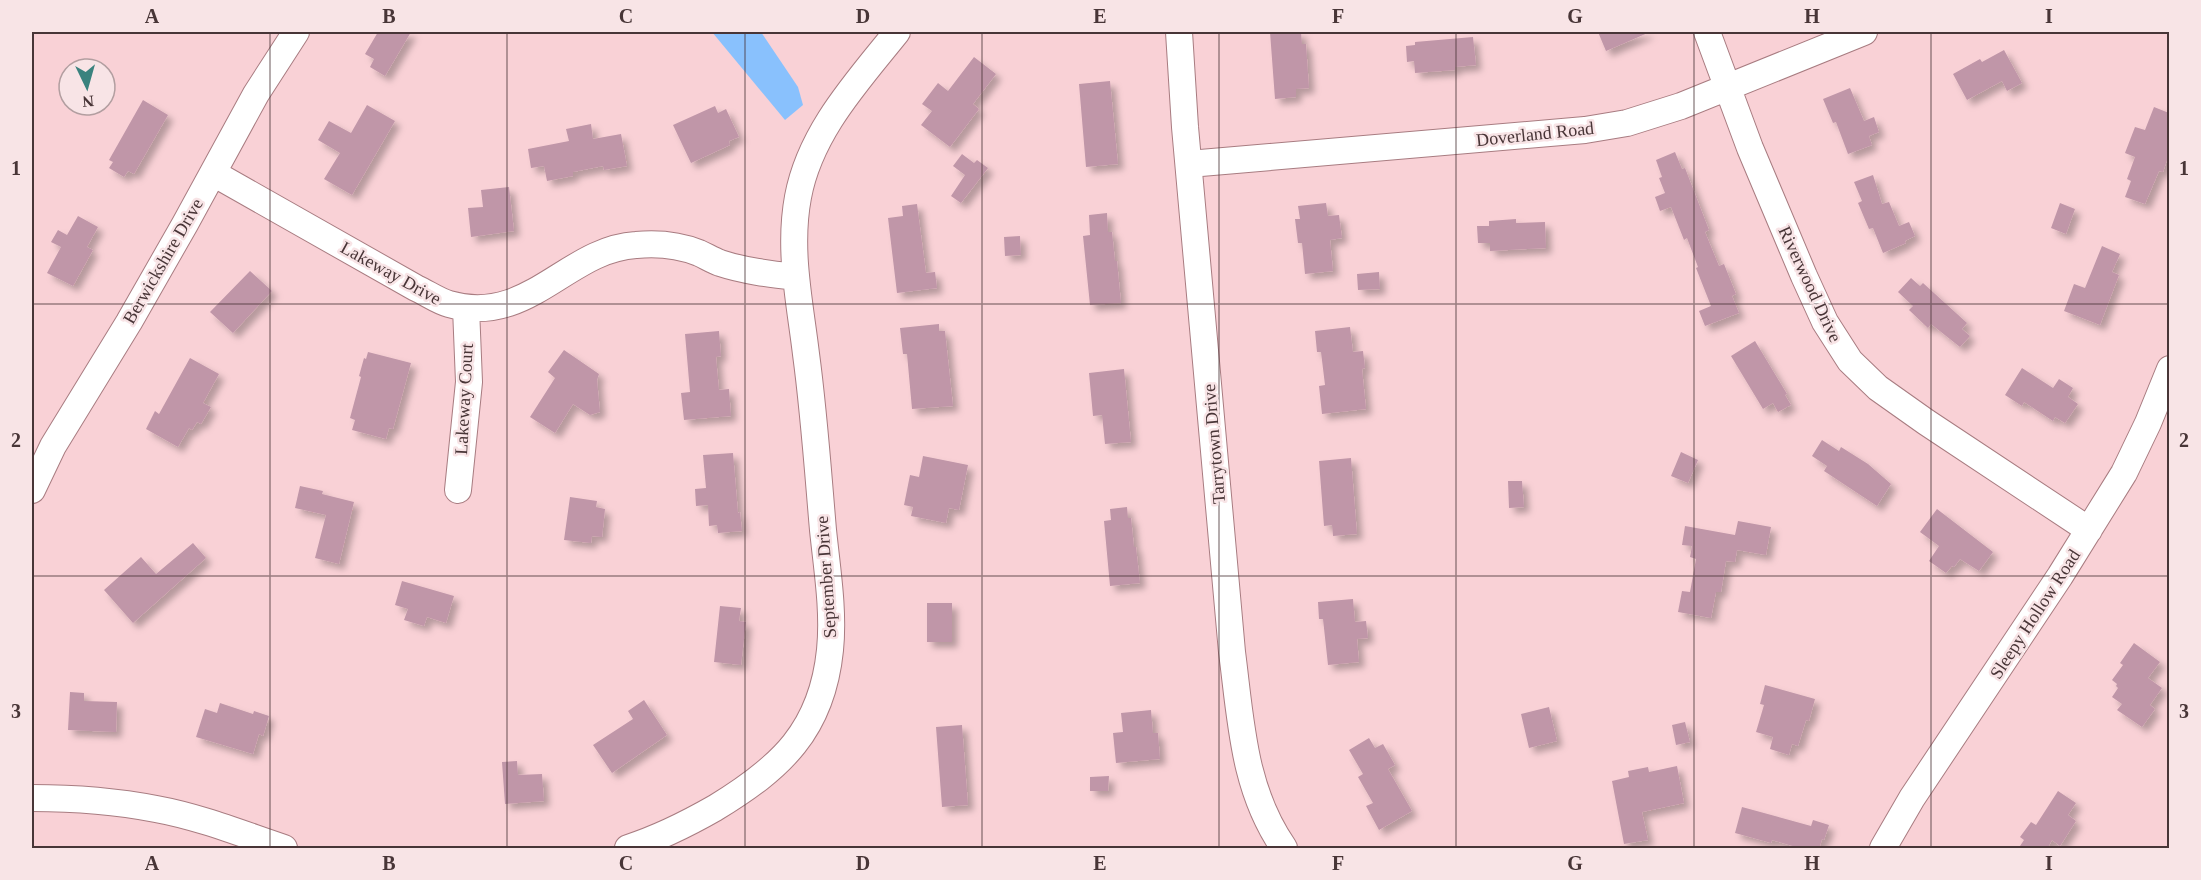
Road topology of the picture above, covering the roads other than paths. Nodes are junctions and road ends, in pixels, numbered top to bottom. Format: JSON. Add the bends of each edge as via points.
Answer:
{"nodes":[{"id":1,"x":296,"y":32,"type":"edge"},
{"id":2,"x":897,"y":32,"type":"edge"},
{"id":3,"x":1179,"y":32,"type":"edge"},
{"id":4,"x":1707,"y":32,"type":"edge"},
{"id":5,"x":1864,"y":32,"type":"edge"},
{"id":6,"x":1728,"y":87,"type":"junction"},
{"id":7,"x":1189,"y":164,"type":"junction"},
{"id":8,"x":213,"y":173,"type":"junction"},
{"id":9,"x":796,"y":277,"type":"junction"},
{"id":10,"x":466,"y":308,"type":"junction"},
{"id":11,"x":2169,"y":369,"type":"edge"},
{"id":12,"x":32,"y":490,"type":"edge"},
{"id":13,"x":458,"y":490,"type":"dead end"},
{"id":14,"x":2089,"y":530,"type":"junction"},
{"id":15,"x":32,"y":798,"type":"edge"},
{"id":16,"x":284,"y":849,"type":"edge"},
{"id":17,"x":628,"y":849,"type":"edge"},
{"id":18,"x":1284,"y":849,"type":"edge"},
{"id":19,"x":1883,"y":849,"type":"edge"}],
"edges":[{"from":1,"to":8,"type":"street","name":"Berwickshire Drive","via":[[256,94]]},
{"from":2,"to":9,"type":"street","via":[[824,127],[805,170],[794,237]]},
{"from":3,"to":7,"type":"street","name":"Tarrytown Drive"},
{"from":4,"to":6,"type":"street","name":"Riverwood Drive"},
{"from":5,"to":6,"type":"street","name":"Doverland Road"},
{"from":6,"to":7,"type":"street","name":"Doverland Road","via":[[1646,118],[1585,130]]},
{"from":6,"to":14,"type":"street","name":"Riverwood Drive","via":[[1808,285],[1825,322],[1850,361],[1916,416]]},
{"from":7,"to":18,"type":"street","name":"Tarrytown Drive","via":[[1243,738],[1250,778]]},
{"from":8,"to":10,"type":"street","name":"Lakeway Drive","via":[[416,288],[447,304]]},
{"from":8,"to":12,"type":"street","name":"Berwickshire Drive","via":[[53,447]]},
{"from":9,"to":10,"type":"street","name":"Lakeway Drive","via":[[750,271],[685,248],[634,245],[595,256],[518,300]]},
{"from":9,"to":17,"type":"street","name":"September Drive","via":[[830,604],[831,647],[823,690],[812,718],[776,766],[746,789],[686,824]]},
{"from":10,"to":13,"type":"street","name":"Lakeway Court","via":[[468,382]]},
{"from":11,"to":14,"type":"street","name":"Sleepy Hollow Road","via":[[2124,473]]},
{"from":14,"to":19,"type":"street","name":"Sleepy Hollow Road","via":[[1912,798]]},
{"from":15,"to":16,"type":"street","via":[[104,801],[158,809]]}]}
